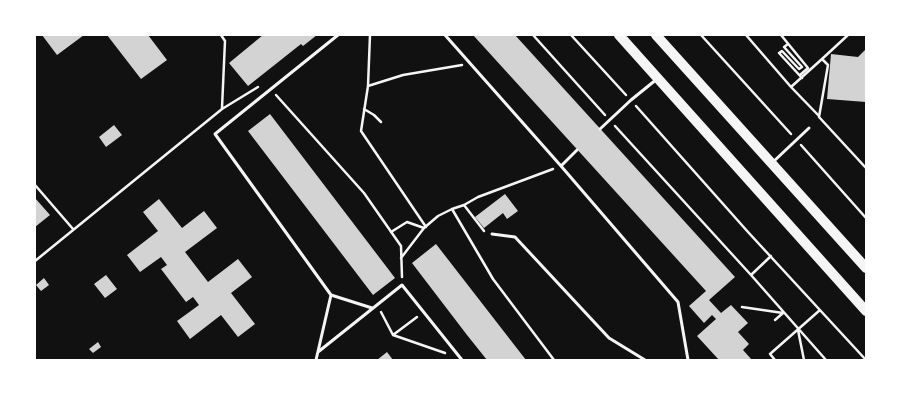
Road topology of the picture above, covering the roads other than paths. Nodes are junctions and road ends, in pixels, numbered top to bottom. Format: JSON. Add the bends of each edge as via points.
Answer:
{"nodes":[{"id":1,"x":338,"y":35,"type":"edge"},
{"id":2,"x":445,"y":35,"type":"edge"},
{"id":3,"x":619,"y":35,"type":"edge"},
{"id":4,"x":656,"y":35,"type":"edge"},
{"id":5,"x":658,"y":78,"type":"junction"},
{"id":6,"x":809,"y":128,"type":"dead end"},
{"id":7,"x":600,"y":129,"type":"dead end"},
{"id":8,"x":578,"y":150,"type":"dead end"},
{"id":9,"x":772,"y":164,"type":"junction"},
{"id":10,"x":561,"y":166,"type":"junction"},
{"id":11,"x":492,"y":234,"type":"road end"},
{"id":12,"x":866,"y":268,"type":"edge"},
{"id":13,"x":331,"y":295,"type":"junction"},
{"id":14,"x":372,"y":308,"type":"junction"},
{"id":15,"x":866,"y":311,"type":"edge"},
{"id":16,"x":318,"y":352,"type":"junction"},
{"id":17,"x":316,"y":360,"type":"edge"},
{"id":18,"x":462,"y":360,"type":"edge"},
{"id":19,"x":645,"y":360,"type":"edge"},
{"id":20,"x":688,"y":360,"type":"edge"}],
"edges":[{"from":1,"to":13,"type":"lane","via":[[215,134]]},
{"from":2,"to":10,"type":"lane"},
{"from":3,"to":5,"type":"main road"},
{"from":4,"to":9,"type":"main road"},
{"from":5,"to":7,"type":"lane"},
{"from":5,"to":15,"type":"main road"},
{"from":6,"to":9,"type":"lane"},
{"from":8,"to":10,"type":"lane"},
{"from":9,"to":12,"type":"main road"},
{"from":10,"to":20,"type":"lane","via":[[678,302]]},
{"from":11,"to":19,"type":"lane","via":[[515,237],[610,338]]},
{"from":13,"to":14,"type":"lane"},
{"from":13,"to":16,"type":"lane"},
{"from":14,"to":16,"type":"lane"},
{"from":14,"to":18,"type":"lane","via":[[402,285]]},
{"from":16,"to":17,"type":"lane"}]}
